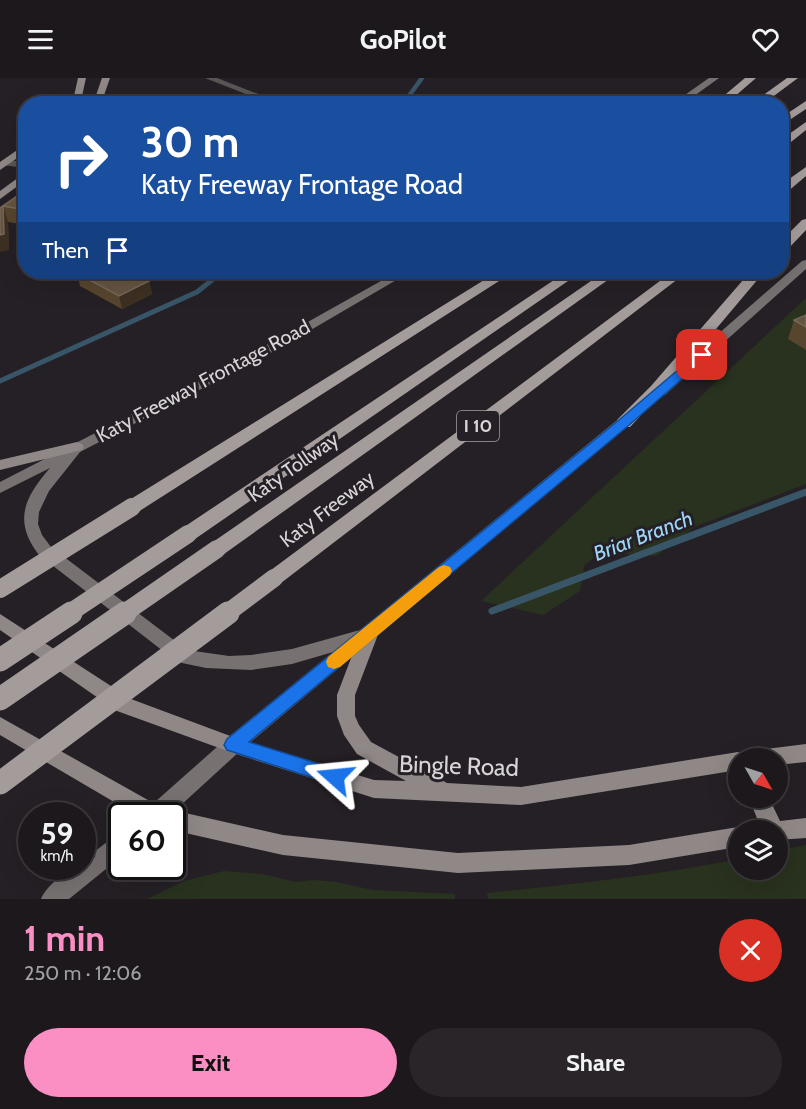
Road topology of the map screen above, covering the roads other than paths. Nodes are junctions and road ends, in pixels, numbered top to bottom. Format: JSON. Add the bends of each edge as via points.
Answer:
{"nodes":[{"id":1,"x":82,"y":78,"type":"edge"},
{"id":2,"x":106,"y":78,"type":"edge"},
{"id":3,"x":209,"y":78,"type":"edge"},
{"id":4,"x":715,"y":78,"type":"edge"},
{"id":5,"x":751,"y":78,"type":"edge"},
{"id":6,"x":793,"y":78,"type":"edge"},
{"id":7,"x":78,"y":96,"type":"edge"},
{"id":8,"x":100,"y":96,"type":"edge"},
{"id":9,"x":258,"y":96,"type":"edge"},
{"id":10,"x":688,"y":96,"type":"edge"},
{"id":11,"x":729,"y":96,"type":"edge"},
{"id":12,"x":767,"y":96,"type":"edge"},
{"id":13,"x":806,"y":104,"type":"edge"},
{"id":14,"x":789,"y":117,"type":"edge"},
{"id":15,"x":806,"y":125,"type":"edge"},
{"id":16,"x":789,"y":138,"type":"edge"},
{"id":17,"x":18,"y":153,"type":"edge"},
{"id":18,"x":3,"y":165,"type":"edge"},
{"id":19,"x":806,"y":170,"type":"edge"},
{"id":20,"x":18,"y":181,"type":"edge"},
{"id":21,"x":789,"y":184,"type":"edge"},
{"id":22,"x":0,"y":196,"type":"edge"},
{"id":23,"x":806,"y":223,"type":"edge"},
{"id":24,"x":789,"y":240,"type":"edge"},
{"id":25,"x":806,"y":263,"type":"edge"},
{"id":26,"x":789,"y":278,"type":"edge"},
{"id":27,"x":392,"y":279,"type":"edge"},
{"id":28,"x":495,"y":279,"type":"edge"},
{"id":29,"x":564,"y":279,"type":"edge"},
{"id":30,"x":602,"y":279,"type":"edge"},
{"id":31,"x":671,"y":279,"type":"edge"},
{"id":32,"x":751,"y":279,"type":"edge"},
{"id":33,"x":788,"y":279,"type":"edge"},
{"id":34,"x":624,"y":423,"type":"junction"},
{"id":35,"x":77,"y":447,"type":"junction"},
{"id":36,"x":0,"y":465,"type":"edge"},
{"id":37,"x":0,"y":488,"type":"edge"},
{"id":38,"x":0,"y":589,"type":"edge"},
{"id":39,"x":0,"y":621,"type":"edge"},
{"id":40,"x":370,"y":632,"type":"junction"},
{"id":41,"x":0,"y":660,"type":"edge"},
{"id":42,"x":0,"y":699,"type":"edge"},
{"id":43,"x":0,"y":725,"type":"edge"},
{"id":44,"x":233,"y":745,"type":"junction"},
{"id":45,"x":806,"y":753,"type":"edge"},
{"id":46,"x":788,"y":755,"type":"edge"},
{"id":47,"x":728,"y":764,"type":"edge"},
{"id":48,"x":0,"y":783,"type":"edge"},
{"id":49,"x":445,"y":792,"type":"junction"},
{"id":50,"x":131,"y":802,"type":"edge"},
{"id":51,"x":170,"y":802,"type":"edge"},
{"id":52,"x":186,"y":823,"type":"edge"},
{"id":53,"x":806,"y":828,"type":"edge"},
{"id":54,"x":788,"y":830,"type":"edge"},
{"id":55,"x":728,"y":839,"type":"edge"},
{"id":56,"x":108,"y":854,"type":"edge"},
{"id":57,"x":52,"y":899,"type":"edge"}],
"edges":[{"from":1,"to":7,"type":"main road"},
{"from":2,"to":8,"type":"main road"},
{"from":3,"to":9,"type":"street"},
{"from":4,"to":10,"type":"main road"},
{"from":5,"to":11,"type":"highway"},
{"from":6,"to":12,"type":"highway"},
{"from":13,"to":14,"type":"highway"},
{"from":15,"to":16,"type":"highway"},
{"from":17,"to":18,"type":"main road"},
{"from":19,"to":21,"type":"highway"},
{"from":20,"to":22,"type":"main road"},
{"from":23,"to":24,"type":"highway"},
{"from":25,"to":26,"type":"main road"},
{"from":27,"to":35,"type":"main road","name":"Katy Freeway Frontage Road","via":[[276,345]]},
{"from":28,"to":38,"type":"highway","bridge":true},
{"from":29,"to":41,"type":"highway","name":"Katy Tollway","bridge":true},
{"from":30,"to":42,"type":"highway","name":"Katy Tollway","bridge":true},
{"from":31,"to":48,"type":"highway","name":"Katy Freeway","number":"I 10","bridge":true},
{"from":32,"to":34,"type":"highway"},
{"from":33,"to":34,"type":"main road"},
{"from":34,"to":40,"type":"main road"},
{"from":35,"to":36,"type":"main road"},
{"from":35,"to":37,"type":"main road","name":"Katy Freeway Frontage Road"},
{"from":35,"to":40,"type":"main road","via":[[32,508],[33,534],[45,551],[182,656],[208,662],[271,663]]},
{"from":39,"to":44,"type":"main road","name":"Bingle Road","via":[[124,705]]},
{"from":40,"to":44,"type":"main road"},
{"from":40,"to":49,"type":"main road","via":[[346,695],[346,716],[351,729],[364,748]]},
{"from":43,"to":50,"type":"main road"},
{"from":44,"to":49,"type":"main road","name":"Bingle Road","via":[[374,789]]},
{"from":44,"to":51,"type":"main road"},
{"from":45,"to":46,"type":"main road"},
{"from":47,"to":49,"type":"main road","name":"Bingle Road","via":[[521,796]]},
{"from":52,"to":55,"type":"main road","via":[[283,845],[458,863],[629,855]]},
{"from":53,"to":54,"type":"main road"},
{"from":56,"to":57,"type":"main road"}]}
